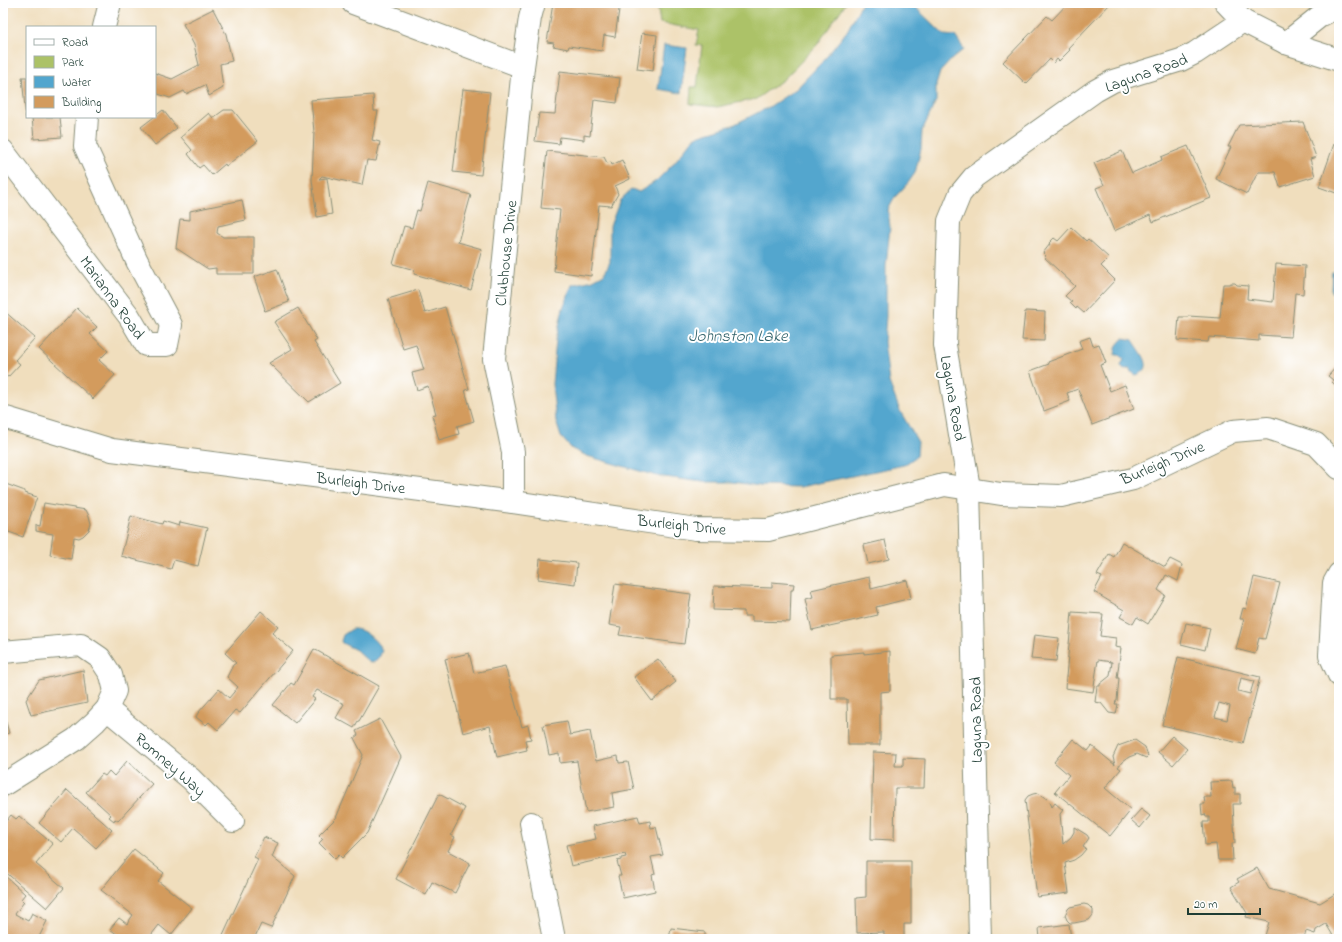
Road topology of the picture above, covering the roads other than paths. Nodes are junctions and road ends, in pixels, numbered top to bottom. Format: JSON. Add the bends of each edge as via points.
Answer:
{"nodes":[{"id":1,"x":110,"y":3,"type":"edge"},
{"id":2,"x":352,"y":3,"type":"edge"},
{"id":3,"x":534,"y":3,"type":"edge"},
{"id":4,"x":1226,"y":3,"type":"edge"},
{"id":5,"x":1339,"y":6,"type":"edge"},
{"id":6,"x":1243,"y":20,"type":"junction"},
{"id":7,"x":104,"y":26,"type":"edge"},
{"id":8,"x":1286,"y":43,"type":"junction"},
{"id":9,"x":1339,"y":60,"type":"edge"},
{"id":10,"x":523,"y":67,"type":"junction"},
{"id":11,"x":87,"y":118,"type":"edge"},
{"id":12,"x":3,"y":152,"type":"edge"},
{"id":13,"x":3,"y":417,"type":"edge"},
{"id":14,"x":1339,"y":468,"type":"edge"},
{"id":15,"x":969,"y":488,"type":"junction"},
{"id":16,"x":513,"y":502,"type":"junction"},
{"id":17,"x":1339,"y":574,"type":"edge"},
{"id":18,"x":3,"y":652,"type":"edge"},
{"id":19,"x":1339,"y":675,"type":"edge"},
{"id":20,"x":107,"y":709,"type":"junction"},
{"id":21,"x":3,"y":785,"type":"edge"},
{"id":22,"x":233,"y":821,"type":"dead end"},
{"id":23,"x":531,"y":823,"type":"dead end"},
{"id":24,"x":554,"y":939,"type":"edge"},
{"id":25,"x":980,"y":939,"type":"edge"}],
"edges":[{"from":1,"to":7,"type":"street"},
{"from":2,"to":10,"type":"street"},
{"from":3,"to":10,"type":"street","name":"Clubhouse Drive"},
{"from":4,"to":6,"type":"street"},
{"from":5,"to":8,"type":"street","via":[[1320,16]]},
{"from":6,"to":8,"type":"street"},
{"from":6,"to":15,"type":"street","name":"Laguna Road","via":[[1181,60],[1113,81],[1095,91],[974,177],[960,194],[949,221],[945,345]]},
{"from":8,"to":9,"type":"street"},
{"from":10,"to":16,"type":"street","name":"Clubhouse Drive","via":[[494,360],[513,452]]},
{"from":11,"to":12,"type":"street","name":"Marianna Road","via":[[84,146],[171,325],[166,345],[146,345],[129,316]]},
{"from":13,"to":16,"type":"street","name":"Burleigh Drive","via":[[112,450]]},
{"from":14,"to":15,"type":"street","name":"Burleigh Drive","via":[[1316,444],[1268,428],[1233,431],[1133,479],[1061,496],[1001,494]]},
{"from":15,"to":16,"type":"street","name":"Burleigh Drive","via":[[944,485],[768,530],[696,529]]},
{"from":15,"to":25,"type":"street","name":"Laguna Road"},
{"from":17,"to":19,"type":"street","via":[[1334,583],[1330,654]]},
{"from":18,"to":20,"type":"street","via":[[81,645],[100,658],[111,675],[115,691]]},
{"from":20,"to":21,"type":"street","via":[[76,739]]},
{"from":20,"to":22,"type":"street","name":"Romney Way","via":[[191,779]]},
{"from":23,"to":24,"type":"street"}]}
